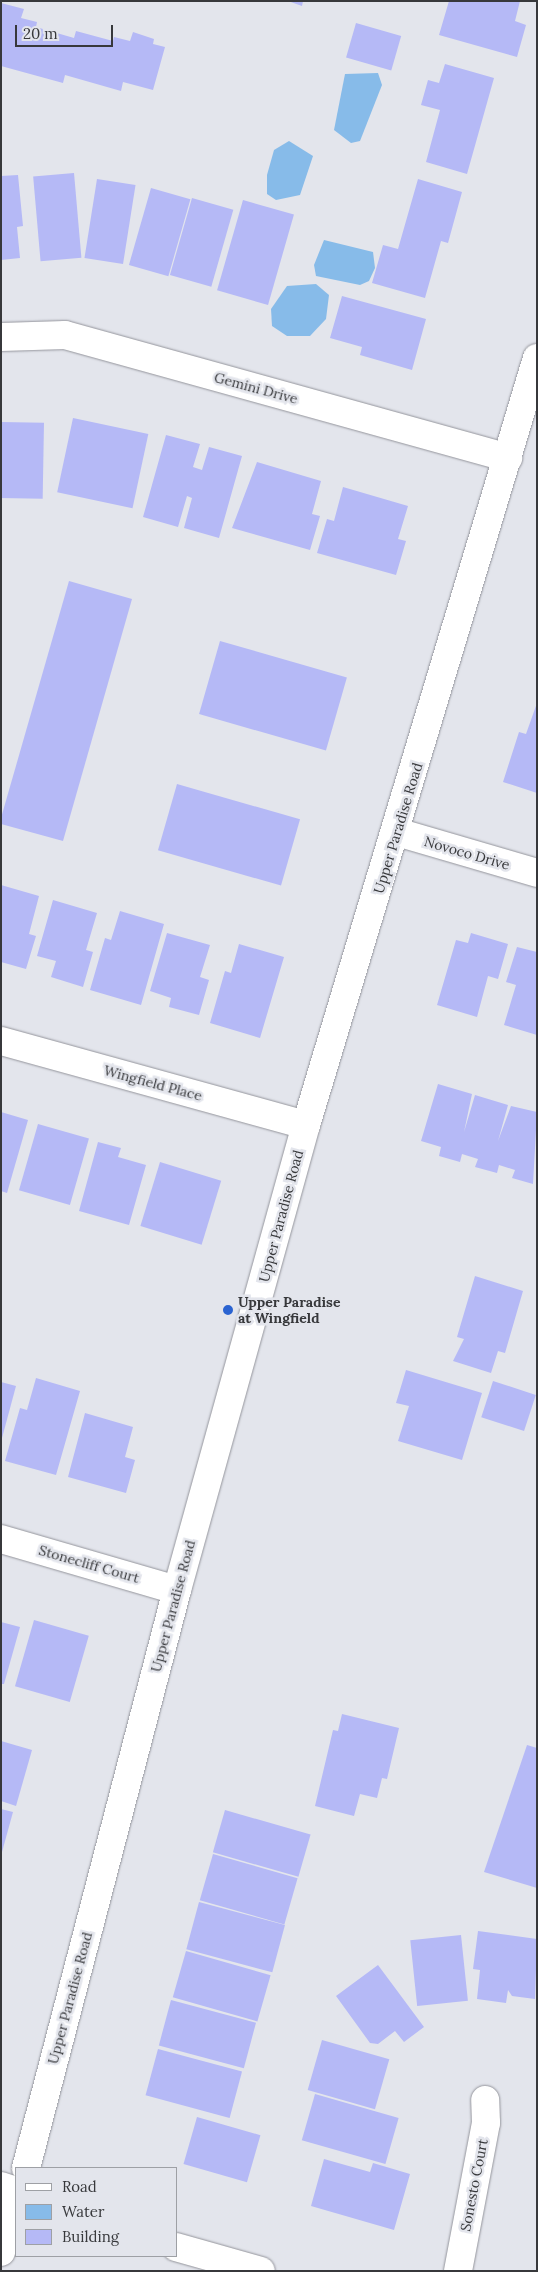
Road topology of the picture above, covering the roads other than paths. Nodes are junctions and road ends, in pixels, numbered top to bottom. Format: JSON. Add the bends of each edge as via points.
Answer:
{"nodes":[{"id":1,"x":1,"y":337,"type":"edge"},
{"id":2,"x":537,"y":358,"type":"edge"},
{"id":3,"x":508,"y":458,"type":"junction"},
{"id":4,"x":397,"y":832,"type":"junction"},
{"id":5,"x":537,"y":873,"type":"edge"},
{"id":6,"x":1,"y":1041,"type":"edge"},
{"id":7,"x":306,"y":1125,"type":"junction"},
{"id":8,"x":1,"y":1539,"type":"edge"},
{"id":9,"x":176,"y":1590,"type":"junction"},
{"id":10,"x":485,"y":2100,"type":"dead end"},
{"id":11,"x":26,"y":2167,"type":"edge"},
{"id":12,"x":1,"y":2186,"type":"edge"},
{"id":13,"x":15,"y":2191,"type":"edge"},
{"id":14,"x":15,"y":2206,"type":"edge"},
{"id":15,"x":178,"y":2248,"type":"edge"},
{"id":16,"x":1,"y":2252,"type":"edge"},
{"id":17,"x":261,"y":2271,"type":"edge"},
{"id":18,"x":458,"y":2271,"type":"edge"}],
"edges":[{"from":1,"to":3,"type":"main road","name":"Gemini Drive","via":[[65,335]]},
{"from":2,"to":3,"type":"main road","name":"Upper Paradise Road"},
{"from":3,"to":4,"type":"main road","name":"Upper Paradise Road"},
{"from":4,"to":5,"type":"main road","name":"Novoco Drive"},
{"from":4,"to":7,"type":"main road","name":"Upper Paradise Road"},
{"from":6,"to":7,"type":"main road","name":"Wingfield Place"},
{"from":7,"to":9,"type":"main road","name":"Upper Paradise Road"},
{"from":8,"to":9,"type":"main road","name":"Stonecliff Court"},
{"from":9,"to":11,"type":"main road","name":"Upper Paradise Road"},
{"from":10,"to":18,"type":"main road","name":"Sonesto Court","via":[[486,2123]]},
{"from":12,"to":13,"type":"main road"},
{"from":14,"to":16,"type":"main road"},
{"from":15,"to":17,"type":"main road"}]}
